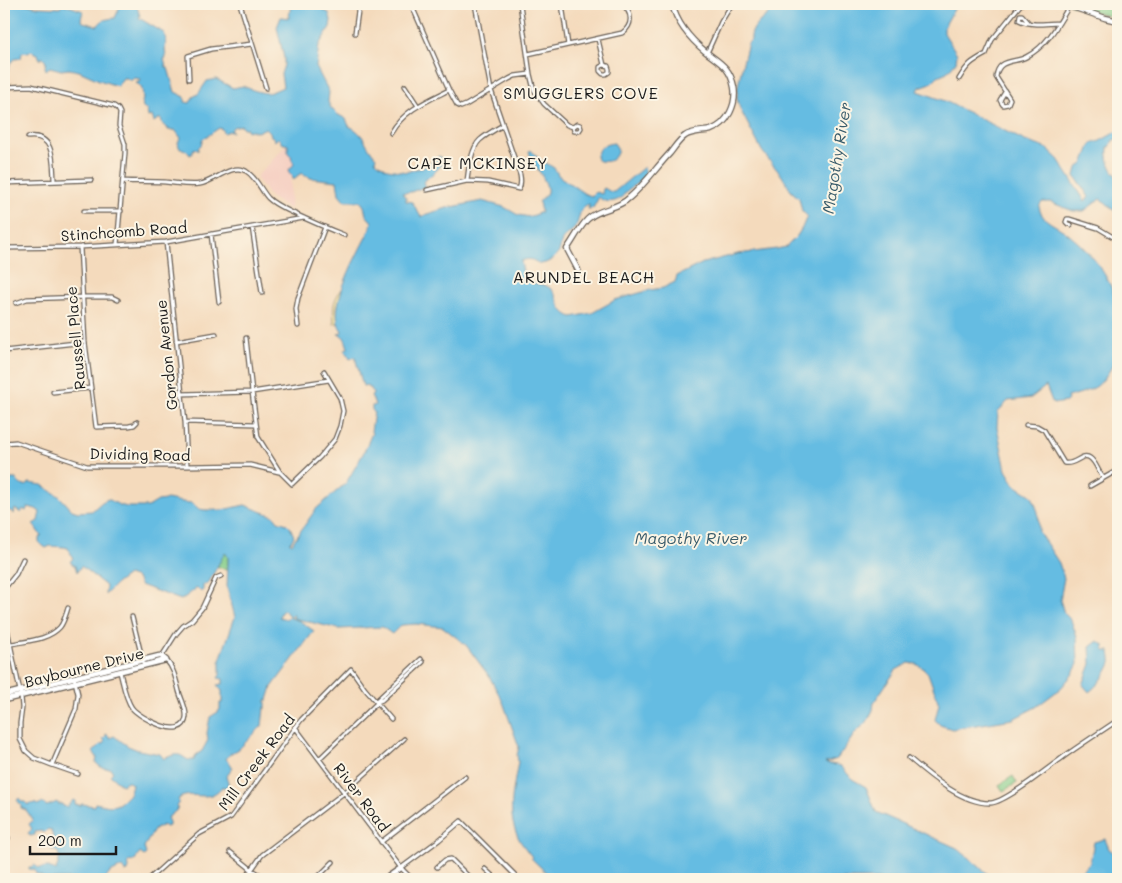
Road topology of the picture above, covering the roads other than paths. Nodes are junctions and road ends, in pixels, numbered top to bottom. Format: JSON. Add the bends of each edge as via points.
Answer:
{"nodes":[{"id":1,"x":240,"y":4,"type":"edge"},
{"id":2,"x":359,"y":4,"type":"edge"},
{"id":3,"x":410,"y":4,"type":"edge"},
{"id":4,"x":475,"y":4,"type":"edge"},
{"id":5,"x":520,"y":4,"type":"edge"},
{"id":6,"x":562,"y":4,"type":"edge"},
{"id":7,"x":622,"y":4,"type":"edge"},
{"id":8,"x":672,"y":4,"type":"edge"},
{"id":9,"x":732,"y":4,"type":"edge"},
{"id":10,"x":1020,"y":4,"type":"edge"},
{"id":11,"x":1066,"y":5,"type":"edge"},
{"id":12,"x":1118,"y":21,"type":"edge"},
{"id":13,"x":1060,"y":22,"type":"junction"},
{"id":14,"x":1029,"y":23,"type":"dead end"},
{"id":15,"x":355,"y":33,"type":"dead end"},
{"id":16,"x":598,"y":39,"type":"junction"},
{"id":17,"x":252,"y":44,"type":"junction"},
{"id":18,"x":568,"y":45,"type":"junction"},
{"id":19,"x":707,"y":53,"type":"junction"},
{"id":20,"x":528,"y":54,"type":"junction"},
{"id":21,"x":604,"y":65,"type":"dead end"},
{"id":22,"x":530,"y":74,"type":"junction"},
{"id":23,"x":189,"y":79,"type":"dead end"},
{"id":24,"x":959,"y":79,"type":"dead end"},
{"id":25,"x":405,"y":86,"type":"dead end"},
{"id":26,"x":4,"y":87,"type":"edge"},
{"id":27,"x":266,"y":88,"type":"dead end"},
{"id":28,"x":449,"y":90,"type":"junction"},
{"id":29,"x":492,"y":90,"type":"junction"},
{"id":30,"x":1005,"y":92,"type":"dead end"},
{"id":31,"x":418,"y":106,"type":"junction"},
{"id":32,"x":504,"y":125,"type":"junction"},
{"id":33,"x":573,"y":127,"type":"dead end"},
{"id":34,"x":391,"y":133,"type":"dead end"},
{"id":35,"x":28,"y":136,"type":"dead end"},
{"id":36,"x":54,"y":180,"type":"junction"},
{"id":37,"x":91,"y":180,"type":"dead end"},
{"id":38,"x":468,"y":180,"type":"junction"},
{"id":39,"x":123,"y":181,"type":"junction"},
{"id":40,"x":4,"y":183,"type":"edge"},
{"id":41,"x":427,"y":190,"type":"dead end"},
{"id":42,"x":84,"y":211,"type":"dead end"},
{"id":43,"x":120,"y":211,"type":"junction"},
{"id":44,"x":304,"y":218,"type":"junction"},
{"id":45,"x":1071,"y":224,"type":"dead end"},
{"id":46,"x":252,"y":227,"type":"junction"},
{"id":47,"x":325,"y":227,"type":"junction"},
{"id":48,"x":210,"y":234,"type":"junction"},
{"id":49,"x":344,"y":235,"type":"dead end"},
{"id":50,"x":1118,"y":240,"type":"edge"},
{"id":51,"x":166,"y":242,"type":"junction"},
{"id":52,"x":118,"y":245,"type":"junction"},
{"id":53,"x":80,"y":247,"type":"junction"},
{"id":54,"x":4,"y":248,"type":"edge"},
{"id":55,"x":578,"y":270,"type":"dead end"},
{"id":56,"x":262,"y":293,"type":"dead end"},
{"id":57,"x":82,"y":297,"type":"junction"},
{"id":58,"x":118,"y":300,"type":"dead end"},
{"id":59,"x":219,"y":302,"type":"dead end"},
{"id":60,"x":16,"y":303,"type":"dead end"},
{"id":61,"x":298,"y":326,"type":"dead end"},
{"id":62,"x":216,"y":334,"type":"dead end"},
{"id":63,"x":246,"y":338,"type":"dead end"},
{"id":64,"x":176,"y":341,"type":"junction"},
{"id":65,"x":85,"y":342,"type":"junction"},
{"id":66,"x":4,"y":351,"type":"edge"},
{"id":67,"x":324,"y":371,"type":"dead end"},
{"id":68,"x":328,"y":380,"type":"junction"},
{"id":69,"x":91,"y":388,"type":"junction"},
{"id":70,"x":53,"y":392,"type":"dead end"},
{"id":71,"x":252,"y":392,"type":"junction"},
{"id":72,"x":181,"y":394,"type":"junction"},
{"id":73,"x":137,"y":422,"type":"dead end"},
{"id":74,"x":185,"y":422,"type":"junction"},
{"id":75,"x":256,"y":424,"type":"junction"},
{"id":76,"x":1026,"y":425,"type":"dead end"},
{"id":77,"x":4,"y":443,"type":"edge"},
{"id":78,"x":187,"y":466,"type":"junction"},
{"id":79,"x":1118,"y":470,"type":"edge"},
{"id":80,"x":280,"y":472,"type":"junction"},
{"id":81,"x":1104,"y":478,"type":"junction"},
{"id":82,"x":1090,"y":486,"type":"dead end"},
{"id":83,"x":23,"y":559,"type":"dead end"},
{"id":84,"x":221,"y":576,"type":"dead end"},
{"id":85,"x":4,"y":589,"type":"edge"},
{"id":86,"x":68,"y":608,"type":"dead end"},
{"id":87,"x":4,"y":614,"type":"edge"},
{"id":88,"x":132,"y":618,"type":"dead end"},
{"id":89,"x":11,"y":644,"type":"junction"},
{"id":90,"x":164,"y":658,"type":"junction"},
{"id":91,"x":142,"y":660,"type":"junction"},
{"id":92,"x":422,"y":660,"type":"dead end"},
{"id":93,"x":144,"y":666,"type":"junction"},
{"id":94,"x":120,"y":672,"type":"junction"},
{"id":95,"x":74,"y":680,"type":"junction"},
{"id":96,"x":20,"y":693,"type":"junction"},
{"id":97,"x":4,"y":695,"type":"edge"},
{"id":98,"x":4,"y":700,"type":"edge"},
{"id":99,"x":377,"y":702,"type":"junction"},
{"id":100,"x":391,"y":719,"type":"dead end"},
{"id":101,"x":1118,"y":720,"type":"edge"},
{"id":102,"x":295,"y":727,"type":"junction"},
{"id":103,"x":404,"y":739,"type":"dead end"},
{"id":104,"x":909,"y":758,"type":"dead end"},
{"id":105,"x":320,"y":759,"type":"junction"},
{"id":106,"x":52,"y":765,"type":"junction"},
{"id":107,"x":78,"y":774,"type":"dead end"},
{"id":108,"x":465,"y":777,"type":"dead end"},
{"id":109,"x":345,"y":792,"type":"junction"},
{"id":110,"x":381,"y":842,"type":"junction"},
{"id":111,"x":230,"y":852,"type":"dead end"},
{"id":112,"x":333,"y":862,"type":"dead end"},
{"id":113,"x":437,"y":867,"type":"dead end"},
{"id":114,"x":400,"y":868,"type":"junction"},
{"id":115,"x":485,"y":869,"type":"dead end"},
{"id":116,"x":251,"y":870,"type":"junction"},
{"id":117,"x":149,"y":879,"type":"edge"},
{"id":118,"x":245,"y":879,"type":"edge"},
{"id":119,"x":267,"y":879,"type":"edge"},
{"id":120,"x":316,"y":879,"type":"edge"},
{"id":121,"x":384,"y":879,"type":"edge"},
{"id":122,"x":412,"y":879,"type":"edge"},
{"id":123,"x":471,"y":879,"type":"edge"},
{"id":124,"x":496,"y":879,"type":"edge"},
{"id":125,"x":520,"y":879,"type":"edge"}],
"edges":[{"from":1,"to":17,"type":"street"},
{"from":2,"to":15,"type":"street"},
{"from":3,"to":28,"type":"street"},
{"from":4,"to":29,"type":"street"},
{"from":5,"to":20,"type":"street"},
{"from":6,"to":18,"type":"street"},
{"from":7,"to":16,"type":"street","via":[[630,16],[628,29],[622,34]]},
{"from":8,"to":19,"type":"street","via":[[683,30]]},
{"from":9,"to":19,"type":"street"},
{"from":10,"to":24,"type":"street","via":[[986,54],[968,64]]},
{"from":11,"to":12,"type":"street"},
{"from":11,"to":13,"type":"street"},
{"from":13,"to":14,"type":"street"},
{"from":13,"to":30,"type":"street","via":[[1049,38],[1031,54],[1001,66],[996,77]]},
{"from":16,"to":18,"type":"street"},
{"from":16,"to":21,"type":"street"},
{"from":17,"to":23,"type":"street","via":[[211,49],[188,56]]},
{"from":17,"to":27,"type":"street"},
{"from":18,"to":20,"type":"street"},
{"from":19,"to":55,"type":"street","via":[[721,63],[733,81],[735,90],[730,113],[717,127],[682,138],[647,181],[624,203],[588,218],[567,249]]},
{"from":20,"to":22,"type":"street"},
{"from":22,"to":29,"type":"street","via":[[513,77]]},
{"from":22,"to":33,"type":"street","via":[[541,101]]},
{"from":25,"to":31,"type":"street"},
{"from":26,"to":39,"type":"street","via":[[31,86],[118,108],[125,144]]},
{"from":28,"to":29,"type":"street","via":[[460,106]]},
{"from":28,"to":31,"type":"street"},
{"from":29,"to":32,"type":"street"},
{"from":31,"to":34,"type":"street","via":[[398,122]]},
{"from":32,"to":38,"type":"street","via":[[477,143]]},
{"from":32,"to":38,"type":"street","via":[[520,176],[519,189]]},
{"from":35,"to":36,"type":"street","via":[[40,137],[50,147]]},
{"from":36,"to":37,"type":"street"},
{"from":36,"to":40,"type":"street"},
{"from":38,"to":41,"type":"street"},
{"from":39,"to":43,"type":"street"},
{"from":39,"to":44,"type":"street","via":[[200,184],[232,170],[242,170],[252,176],[268,198]]},
{"from":42,"to":43,"type":"street"},
{"from":43,"to":52,"type":"street"},
{"from":44,"to":46,"type":"street","name":"Stinchcomb Road"},
{"from":44,"to":47,"type":"street"},
{"from":45,"to":50,"type":"street","via":[[1067,220],[1098,228]]},
{"from":46,"to":48,"type":"street","name":"Stinchcomb Road"},
{"from":46,"to":56,"type":"street"},
{"from":47,"to":49,"type":"street"},
{"from":47,"to":61,"type":"street","via":[[298,298]]},
{"from":48,"to":51,"type":"street","name":"Stinchcomb Road"},
{"from":48,"to":59,"type":"street"},
{"from":51,"to":52,"type":"street","name":"Stinchcomb Road"},
{"from":51,"to":64,"type":"street","name":"Gordon Avenue"},
{"from":52,"to":53,"type":"street","name":"Stinchcomb Road"},
{"from":53,"to":54,"type":"street","name":"Stinchcomb Road"},
{"from":53,"to":57,"type":"street","name":"Raussell Place"},
{"from":57,"to":58,"type":"street"},
{"from":57,"to":60,"type":"street","via":[[27,299]]},
{"from":57,"to":65,"type":"street","name":"Raussell Place"},
{"from":62,"to":64,"type":"street"},
{"from":63,"to":71,"type":"street"},
{"from":64,"to":72,"type":"street","name":"Gordon Avenue"},
{"from":65,"to":66,"type":"street"},
{"from":65,"to":69,"type":"street","name":"Raussell Place"},
{"from":67,"to":68,"type":"street"},
{"from":68,"to":71,"type":"street"},
{"from":68,"to":80,"type":"street","via":[[340,399],[343,411],[335,439],[292,484]]},
{"from":69,"to":70,"type":"street"},
{"from":69,"to":73,"type":"street","name":"Raussell Place","via":[[96,427],[129,426]]},
{"from":71,"to":72,"type":"street"},
{"from":71,"to":75,"type":"street"},
{"from":72,"to":74,"type":"street","name":"Gordon Avenue"},
{"from":74,"to":75,"type":"street"},
{"from":74,"to":78,"type":"street","name":"Gordon Avenue"},
{"from":75,"to":80,"type":"street","via":[[258,437]]},
{"from":76,"to":81,"type":"street","via":[[1044,430],[1064,463],[1089,458]]},
{"from":77,"to":78,"type":"street","name":"Dividing Road","via":[[16,442],[87,466]]},
{"from":78,"to":80,"type":"street","name":"Dividing Road","via":[[250,465]]},
{"from":79,"to":81,"type":"street"},
{"from":81,"to":82,"type":"street"},
{"from":83,"to":85,"type":"street"},
{"from":84,"to":90,"type":"street","name":"Baybourne Drive","via":[[216,578],[202,608],[177,633]]},
{"from":86,"to":89,"type":"street","via":[[63,622],[48,636]]},
{"from":87,"to":89,"type":"street"},
{"from":88,"to":91,"type":"street"},
{"from":89,"to":96,"type":"street"},
{"from":90,"to":91,"type":"street","name":"Baybourne Drive"},
{"from":90,"to":93,"type":"street","name":"Baybourne Drive"},
{"from":90,"to":94,"type":"street","via":[[172,668],[186,714],[185,722],[179,728],[169,728],[132,708]]},
{"from":91,"to":93,"type":"street"},
{"from":91,"to":95,"type":"street","name":"Baybourne Drive"},
{"from":92,"to":99,"type":"street"},
{"from":93,"to":94,"type":"street","name":"Baybourne Drive"},
{"from":94,"to":95,"type":"street","name":"Baybourne Drive"},
{"from":95,"to":96,"type":"street","name":"Baybourne Drive"},
{"from":95,"to":106,"type":"street","via":[[78,694],[76,709]]},
{"from":96,"to":97,"type":"street","name":"Baybourne Drive"},
{"from":96,"to":98,"type":"street","name":"Baybourne Drive"},
{"from":96,"to":106,"type":"street","via":[[20,739],[34,758]]},
{"from":99,"to":100,"type":"street"},
{"from":99,"to":102,"type":"street","name":"Mill Creek Road","via":[[351,669]]},
{"from":99,"to":105,"type":"street"},
{"from":101,"to":104,"type":"street","via":[[1018,789],[992,803],[956,794]]},
{"from":102,"to":105,"type":"street","name":"River Road"},
{"from":102,"to":117,"type":"street","name":"Mill Creek Road","via":[[231,817],[199,834]]},
{"from":103,"to":109,"type":"street"},
{"from":105,"to":109,"type":"street","name":"River Road"},
{"from":106,"to":107,"type":"street"},
{"from":108,"to":110,"type":"street"},
{"from":109,"to":110,"type":"street","name":"River Road"},
{"from":109,"to":116,"type":"street","via":[[262,855]]},
{"from":110,"to":114,"type":"street","name":"River Road"},
{"from":111,"to":116,"type":"street"},
{"from":112,"to":120,"type":"street"},
{"from":113,"to":123,"type":"street","via":[[451,859]]},
{"from":114,"to":121,"type":"street"},
{"from":114,"to":122,"type":"street","name":"River Road"},
{"from":114,"to":125,"type":"street","via":[[461,821]]},
{"from":115,"to":124,"type":"street"},
{"from":116,"to":118,"type":"street"},
{"from":116,"to":119,"type":"street"}]}
